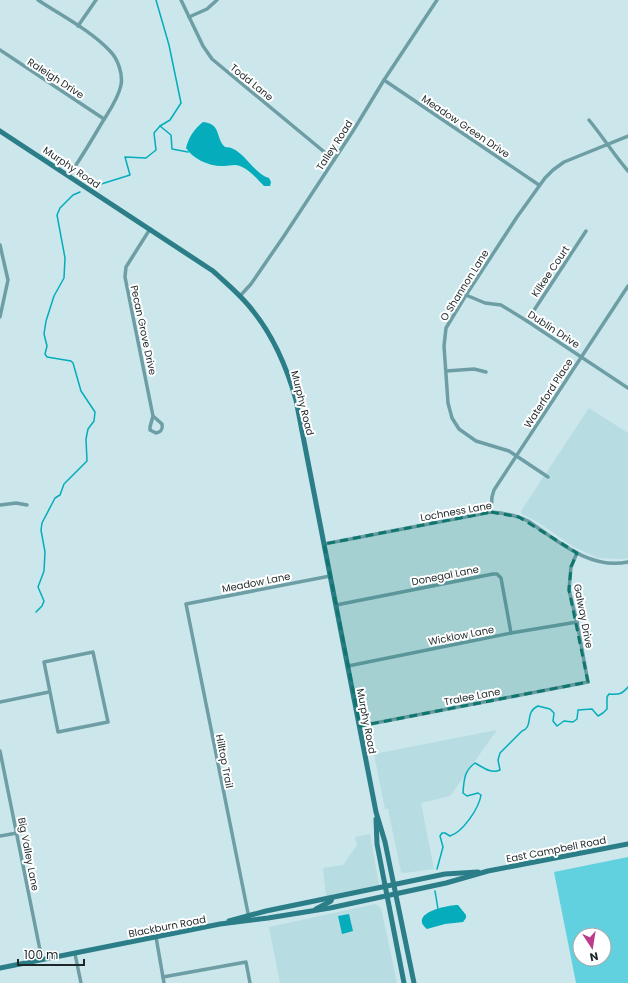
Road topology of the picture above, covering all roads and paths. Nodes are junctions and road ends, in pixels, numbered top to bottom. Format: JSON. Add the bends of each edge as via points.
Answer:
{"nodes":[{"id":1,"x":38,"y":0,"type":"edge"},
{"id":2,"x":96,"y":0,"type":"edge"},
{"id":3,"x":181,"y":0,"type":"edge"},
{"id":4,"x":217,"y":0,"type":"edge"},
{"id":5,"x":437,"y":0,"type":"edge"},
{"id":6,"x":189,"y":17,"type":"junction"},
{"id":7,"x":78,"y":26,"type":"junction"},
{"id":8,"x":0,"y":50,"type":"edge"},
{"id":9,"x":384,"y":80,"type":"junction"},
{"id":10,"x":104,"y":119,"type":"junction"},
{"id":11,"x":589,"y":120,"type":"dead end"},
{"id":12,"x":0,"y":131,"type":"edge"},
{"id":13,"x":628,"y":136,"type":"edge"},
{"id":14,"x":608,"y":145,"type":"junction"},
{"id":15,"x":334,"y":160,"type":"junction"},
{"id":16,"x":628,"y":171,"type":"edge"},
{"id":17,"x":68,"y":175,"type":"junction"},
{"id":18,"x":539,"y":185,"type":"junction"},
{"id":19,"x":150,"y":229,"type":"junction"},
{"id":20,"x":586,"y":231,"type":"dead end"},
{"id":21,"x":0,"y":245,"type":"edge"},
{"id":22,"x":628,"y":286,"type":"edge"},
{"id":23,"x":466,"y":295,"type":"junction"},
{"id":24,"x":240,"y":296,"type":"junction"},
{"id":25,"x":0,"y":317,"type":"edge"},
{"id":26,"x":527,"y":321,"type":"junction"},
{"id":27,"x":582,"y":357,"type":"junction"},
{"id":28,"x":446,"y":371,"type":"junction"},
{"id":29,"x":486,"y":372,"type":"dead end"},
{"id":30,"x":628,"y":388,"type":"edge"},
{"id":31,"x":153,"y":416,"type":"junction"},
{"id":32,"x":516,"y":457,"type":"junction"},
{"id":33,"x":548,"y":477,"type":"dead end"},
{"id":34,"x":0,"y":505,"type":"edge"},
{"id":35,"x":27,"y":505,"type":"dead end"},
{"id":36,"x":491,"y":512,"type":"junction"},
{"id":37,"x":324,"y":544,"type":"junction"},
{"id":38,"x":577,"y":553,"type":"junction"},
{"id":39,"x":628,"y":562,"type":"edge"},
{"id":40,"x":330,"y":576,"type":"junction"},
{"id":41,"x":186,"y":604,"type":"joint"},
{"id":42,"x":336,"y":605,"type":"junction"},
{"id":43,"x":577,"y":622,"type":"junction"},
{"id":44,"x":511,"y":633,"type":"junction"},
{"id":45,"x":348,"y":666,"type":"junction"},
{"id":46,"x":588,"y":682,"type":"joint"},
{"id":47,"x":49,"y":692,"type":"junction"},
{"id":48,"x":0,"y":702,"type":"edge"},
{"id":49,"x":360,"y":726,"type":"junction"},
{"id":50,"x":0,"y":751,"type":"edge"},
{"id":51,"x":376,"y":812,"type":"junction"},
{"id":52,"x":17,"y":833,"type":"junction"},
{"id":53,"x":0,"y":836,"type":"edge"},
{"id":54,"x":628,"y":844,"type":"edge"},
{"id":55,"x":488,"y":871,"type":"junction"},
{"id":56,"x":393,"y":885,"type":"junction"},
{"id":57,"x":385,"y":887,"type":"junction"},
{"id":58,"x":395,"y":895,"type":"junction"},
{"id":59,"x":387,"y":896,"type":"junction"},
{"id":60,"x":332,"y":898,"type":"junction"},
{"id":61,"x":288,"y":906,"type":"junction"},
{"id":62,"x":310,"y":912,"type":"junction"},
{"id":63,"x":289,"y":915,"type":"junction"},
{"id":64,"x":249,"y":918,"type":"junction"},
{"id":65,"x":156,"y":937,"type":"junction"},
{"id":66,"x":76,"y":954,"type":"junction"},
{"id":67,"x":42,"y":960,"type":"junction"},
{"id":68,"x":0,"y":968,"type":"edge"},
{"id":69,"x":163,"y":977,"type":"junction"},
{"id":70,"x":414,"y":981,"type":"edge"},
{"id":71,"x":404,"y":982,"type":"edge"},
{"id":72,"x":81,"y":983,"type":"edge"},
{"id":73,"x":164,"y":983,"type":"edge"},
{"id":74,"x":250,"y":983,"type":"edge"}],
"edges":[{"from":1,"to":7,"type":"street"},
{"from":2,"to":7,"type":"street"},
{"from":3,"to":6,"type":"street","name":"Todd Lane"},
{"from":4,"to":6,"type":"street"},
{"from":5,"to":9,"type":"street","name":"Talley Road"},
{"from":6,"to":15,"type":"street","name":"Todd Lane","via":[[205,51],[212,59]]},
{"from":7,"to":10,"type":"street","via":[[111,52],[118,63],[121,84]]},
{"from":8,"to":10,"type":"street","name":"Raleigh Drive"},
{"from":9,"to":15,"type":"street","name":"Talley Road"},
{"from":9,"to":18,"type":"street","name":"Meadow Green Drive"},
{"from":10,"to":17,"type":"street"},
{"from":11,"to":14,"type":"street"},
{"from":12,"to":17,"type":"main road","name":"Murphy Road"},
{"from":13,"to":14,"type":"street","name":"O Shannon Lane"},
{"from":14,"to":16,"type":"street"},
{"from":14,"to":18,"type":"street","name":"O Shannon Lane","via":[[564,162]]},
{"from":15,"to":24,"type":"street","name":"Talley Road","via":[[276,248]]},
{"from":17,"to":19,"type":"main road","name":"Murphy Road"},
{"from":18,"to":23,"type":"street","name":"O Shannon Lane"},
{"from":19,"to":24,"type":"main road","name":"Murphy Road","via":[[214,271]]},
{"from":19,"to":31,"type":"street","name":"Pecan Grove Drive","via":[[126,266],[125,277]]},
{"from":20,"to":26,"type":"street","name":"Kilkee Court"},
{"from":21,"to":25,"type":"street","via":[[8,280]]},
{"from":22,"to":27,"type":"street","name":"Waterford Place"},
{"from":23,"to":26,"type":"street","name":"Dublin Drive","via":[[485,303],[501,305]]},
{"from":23,"to":28,"type":"street","name":"O Shannon Lane","via":[[446,328]]},
{"from":24,"to":37,"type":"main road","name":"Murphy Road","via":[[267,332],[288,374],[298,411]]},
{"from":26,"to":27,"type":"street","name":"Dublin Drive"},
{"from":27,"to":30,"type":"street","name":"Dublin Drive"},
{"from":27,"to":32,"type":"street","name":"Waterford Place"},
{"from":28,"to":29,"type":"street","via":[[474,369]]},
{"from":28,"to":32,"type":"street","name":"O Shannon Lane","via":[[448,403],[452,418],[459,429],[476,441],[497,447]]},
{"from":31,"to":31,"type":"street","name":"Pecan Grove Drive","via":[[150,430],[160,432],[162,424]]},
{"from":32,"to":33,"type":"street","name":"O Shannon Lane"},
{"from":32,"to":36,"type":"street","name":"Waterford Place","via":[[494,490]]},
{"from":34,"to":35,"type":"street"},
{"from":36,"to":37,"type":"street","name":"Lochness Lane"},
{"from":36,"to":38,"type":"street","name":"Lochness Lane","via":[[519,517]]},
{"from":37,"to":40,"type":"main road","name":"Murphy Road"},
{"from":38,"to":39,"type":"street","name":"Lochness Lane","via":[[602,563]]},
{"from":38,"to":43,"type":"street","name":"Galway Drive","via":[[571,567],[569,582]]},
{"from":40,"to":41,"type":"street","name":"Meadow Lane"},
{"from":40,"to":42,"type":"main road","name":"Murphy Road"},
{"from":41,"to":64,"type":"street","name":"Hilltop Trail"},
{"from":42,"to":44,"type":"street","name":"Donegal Lane","via":[[497,574],[501,578]]},
{"from":42,"to":45,"type":"main road","name":"Murphy Road"},
{"from":43,"to":44,"type":"street","name":"Wicklow Lane"},
{"from":43,"to":46,"type":"street","name":"Galway Drive"},
{"from":44,"to":45,"type":"street","name":"Wicklow Lane"},
{"from":45,"to":49,"type":"main road","name":"Murphy Road"},
{"from":46,"to":49,"type":"street","name":"Tralee Lane"},
{"from":47,"to":47,"type":"street","via":[[58,732],[108,722],[93,652],[44,662]]},
{"from":47,"to":48,"type":"street"},
{"from":49,"to":51,"type":"main road","name":"Murphy Road"},
{"from":50,"to":52,"type":"street","name":"Big Valley Lane"},
{"from":51,"to":56,"type":"main road","name":"Murphy Road"},
{"from":51,"to":57,"type":"main road","name":"Murphy Road","via":[[377,844]]},
{"from":52,"to":53,"type":"street"},
{"from":52,"to":67,"type":"street","name":"Big Valley Lane"},
{"from":54,"to":55,"type":"main road","name":"East Campbell Road"},
{"from":55,"to":56,"type":"main road","name":"East Campbell Road","via":[[445,874]]},
{"from":55,"to":58,"type":"main road","name":"East Campbell Road"},
{"from":56,"to":57,"type":"main road","name":"Blackburn Road"},
{"from":56,"to":58,"type":"main road","name":"Murphy Road"},
{"from":57,"to":59,"type":"main road","name":"Murphy Road"},
{"from":57,"to":60,"type":"main road","name":"Blackburn Road"},
{"from":58,"to":59,"type":"main road","name":"Blackburn Road"},
{"from":58,"to":70,"type":"main road","name":"Murphy Road"},
{"from":59,"to":62,"type":"main road","name":"Blackburn Road"},
{"from":59,"to":71,"type":"main road","name":"Murphy Road"},
{"from":60,"to":61,"type":"main road","name":"Blackburn Road"},
{"from":60,"to":62,"type":"main road","via":[[330,902]]},
{"from":61,"to":63,"type":"main road"},
{"from":61,"to":64,"type":"main road","name":"Blackburn Road"},
{"from":62,"to":63,"type":"main road","name":"Blackburn Road"},
{"from":63,"to":64,"type":"main road","name":"Blackburn Road"},
{"from":64,"to":65,"type":"main road","name":"Blackburn Road"},
{"from":65,"to":66,"type":"main road","name":"Blackburn Road"},
{"from":65,"to":69,"type":"street"},
{"from":66,"to":67,"type":"main road","name":"Blackburn Road"},
{"from":66,"to":72,"type":"street"},
{"from":67,"to":68,"type":"main road","name":"Blackburn Road"},
{"from":69,"to":73,"type":"street"},
{"from":69,"to":74,"type":"street","via":[[246,962]]},
{"from":70,"to":71,"type":"main road"}]}
